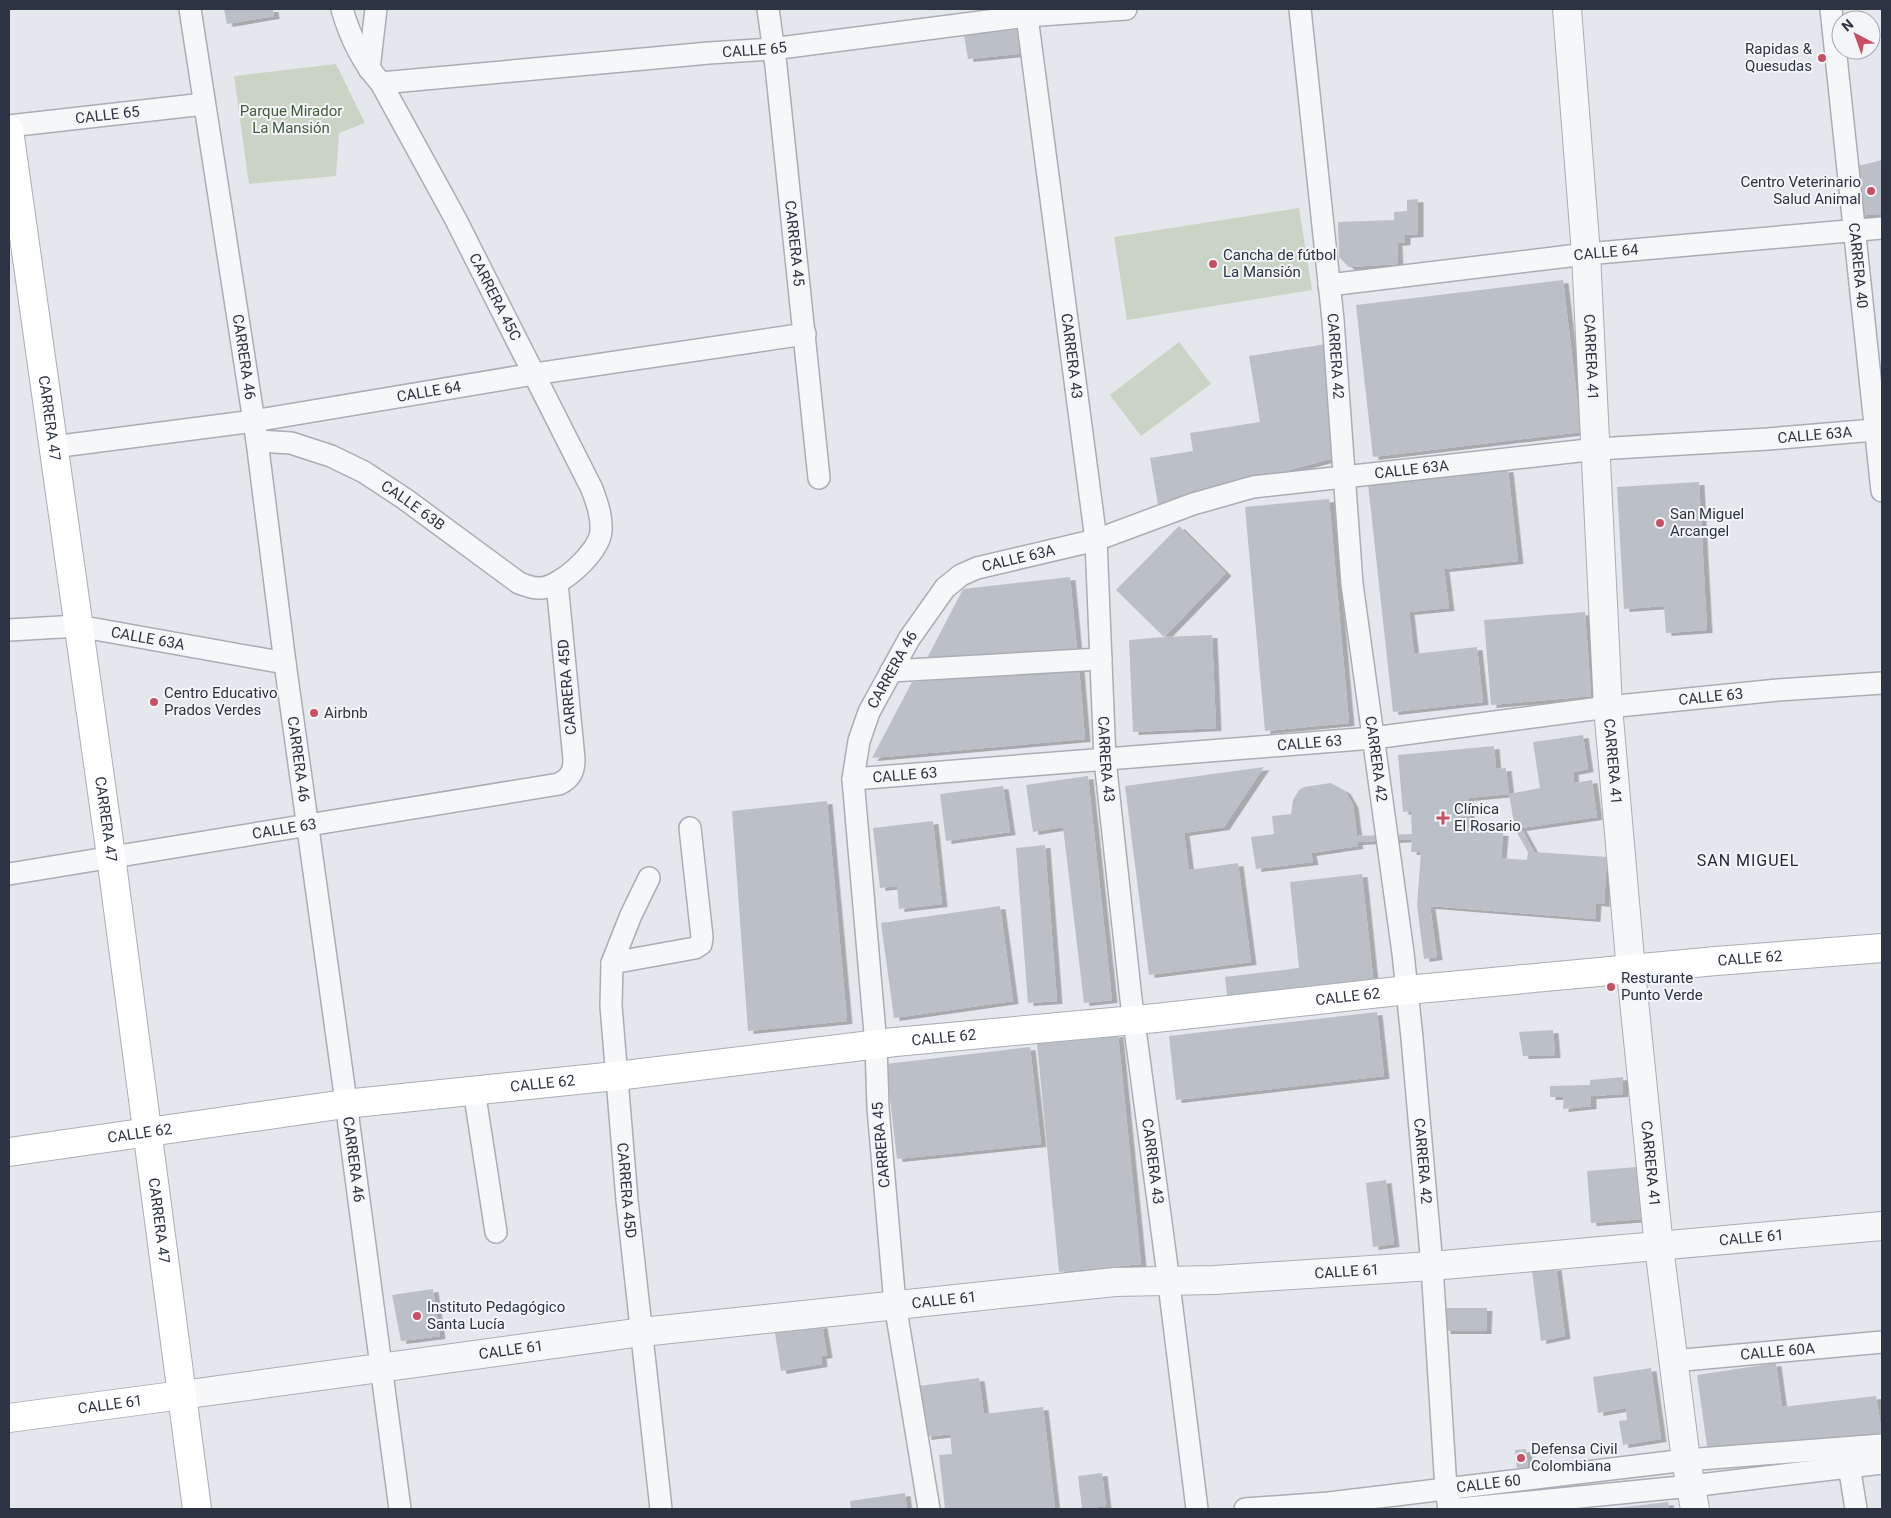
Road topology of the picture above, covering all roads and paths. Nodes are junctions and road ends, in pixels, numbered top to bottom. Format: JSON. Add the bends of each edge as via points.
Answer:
{"nodes":[{"id":1,"x":190,"y":9,"type":"edge"},
{"id":2,"x":342,"y":9,"type":"edge"},
{"id":3,"x":376,"y":9,"type":"edge"},
{"id":4,"x":768,"y":9,"type":"edge"},
{"id":5,"x":1126,"y":9,"type":"edge"},
{"id":6,"x":1300,"y":9,"type":"edge"},
{"id":7,"x":1567,"y":9,"type":"edge"},
{"id":8,"x":1831,"y":9,"type":"edge"},
{"id":9,"x":1026,"y":12,"type":"edge"},
{"id":10,"x":772,"y":49,"type":"junction"},
{"id":11,"x":375,"y":76,"type":"junction"},
{"id":12,"x":204,"y":104,"type":"junction"},
{"id":13,"x":9,"y":128,"type":"edge"},
{"id":14,"x":1882,"y":228,"type":"edge"},
{"id":15,"x":1854,"y":231,"type":"junction"},
{"id":16,"x":1586,"y":254,"type":"junction"},
{"id":17,"x":1329,"y":285,"type":"junction"},
{"id":18,"x":805,"y":334,"type":"junction"},
{"id":19,"x":534,"y":374,"type":"junction"},
{"id":20,"x":1874,"y":430,"type":"junction"},
{"id":21,"x":256,"y":431,"type":"junction"},
{"id":22,"x":53,"y":447,"type":"junction"},
{"id":23,"x":1597,"y":449,"type":"junction"},
{"id":24,"x":1345,"y":477,"type":"junction"},
{"id":25,"x":820,"y":478,"type":"dead end"},
{"id":26,"x":1882,"y":491,"type":"edge"},
{"id":27,"x":1096,"y":540,"type":"junction"},
{"id":28,"x":961,"y":575,"type":"joint"},
{"id":29,"x":557,"y":583,"type":"junction"},
{"id":30,"x":78,"y":626,"type":"junction"},
{"id":31,"x":9,"y":630,"type":"edge"},
{"id":32,"x":1101,"y":659,"type":"junction"},
{"id":33,"x":285,"y":663,"type":"junction"},
{"id":34,"x":891,"y":671,"type":"junction"},
{"id":35,"x":1882,"y":683,"type":"edge"},
{"id":36,"x":1608,"y":707,"type":"junction"},
{"id":37,"x":1373,"y":738,"type":"junction"},
{"id":38,"x":1105,"y":760,"type":"junction"},
{"id":39,"x":853,"y":780,"type":"junction"},
{"id":40,"x":559,"y":784,"type":"joint"},
{"id":41,"x":308,"y":824,"type":"junction"},
{"id":42,"x":690,"y":828,"type":"dead end"},
{"id":43,"x":111,"y":856,"type":"junction"},
{"id":44,"x":9,"y":874,"type":"edge"},
{"id":45,"x":648,"y":878,"type":"dead end"},
{"id":46,"x":1882,"y":948,"type":"edge"},
{"id":47,"x":612,"y":963,"type":"junction"},
{"id":48,"x":1631,"y":971,"type":"junction"},
{"id":49,"x":1407,"y":990,"type":"junction"},
{"id":50,"x":1135,"y":1020,"type":"junction"},
{"id":51,"x":876,"y":1045,"type":"junction"},
{"id":52,"x":616,"y":1076,"type":"junction"},
{"id":53,"x":474,"y":1090,"type":"junction"},
{"id":54,"x":345,"y":1104,"type":"junction"},
{"id":55,"x":147,"y":1132,"type":"junction"},
{"id":56,"x":9,"y":1152,"type":"edge"},
{"id":57,"x":1882,"y":1226,"type":"edge"},
{"id":58,"x":496,"y":1232,"type":"dead end"},
{"id":59,"x":1659,"y":1247,"type":"junction"},
{"id":60,"x":1432,"y":1266,"type":"junction"},
{"id":61,"x":1169,"y":1282,"type":"junction"},
{"id":62,"x":895,"y":1304,"type":"junction"},
{"id":63,"x":642,"y":1332,"type":"junction"},
{"id":64,"x":1882,"y":1342,"type":"edge"},
{"id":65,"x":1673,"y":1361,"type":"junction"},
{"id":66,"x":380,"y":1367,"type":"junction"},
{"id":67,"x":182,"y":1395,"type":"junction"},
{"id":68,"x":9,"y":1418,"type":"edge"},
{"id":69,"x":1882,"y":1445,"type":"edge"},
{"id":70,"x":1847,"y":1457,"type":"junction"},
{"id":71,"x":1882,"y":1463,"type":"edge"},
{"id":72,"x":1691,"y":1485,"type":"edge"},
{"id":73,"x":1448,"y":1499,"type":"edge"},
{"id":74,"x":197,"y":1509,"type":"edge"},
{"id":75,"x":400,"y":1509,"type":"edge"},
{"id":76,"x":661,"y":1509,"type":"edge"},
{"id":77,"x":929,"y":1509,"type":"edge"},
{"id":78,"x":1197,"y":1509,"type":"edge"},
{"id":79,"x":1245,"y":1509,"type":"edge"},
{"id":80,"x":1458,"y":1509,"type":"edge"},
{"id":81,"x":1856,"y":1509,"type":"edge"}],
"edges":[{"from":1,"to":12,"type":"street","name":"CARRERA 46"},
{"from":2,"to":11,"type":"street","name":"CARRERA 45C","via":[[357,50]]},
{"from":3,"to":11,"type":"street"},
{"from":4,"to":10,"type":"street","name":"CARRERA 45"},
{"from":5,"to":9,"type":"street","name":"CALLE 65"},
{"from":6,"to":17,"type":"street","name":"CARRERA 42"},
{"from":7,"to":16,"type":"street","name":"CARRERA 41"},
{"from":8,"to":15,"type":"street","name":"CARRERA 40"},
{"from":9,"to":10,"type":"street","name":"CALLE 65"},
{"from":9,"to":27,"type":"street","name":"CARRERA 43"},
{"from":10,"to":11,"type":"street","name":"CALLE 65"},
{"from":10,"to":18,"type":"street","name":"CARRERA 45"},
{"from":11,"to":19,"type":"street","name":"CARRERA 45C","via":[[455,218]]},
{"from":12,"to":13,"type":"street","name":"CALLE 65"},
{"from":12,"to":21,"type":"street","name":"CARRERA 46"},
{"from":13,"to":22,"type":"main road","name":"CARRERA 47"},
{"from":14,"to":15,"type":"street","name":"CALLE 64"},
{"from":15,"to":16,"type":"street","name":"CALLE 64"},
{"from":15,"to":20,"type":"street","name":"CARRERA 40"},
{"from":16,"to":17,"type":"street","name":"CALLE 64"},
{"from":16,"to":23,"type":"street","name":"CARRERA 41"},
{"from":17,"to":24,"type":"street","name":"CARRERA 42"},
{"from":18,"to":19,"type":"street","name":"CALLE 64"},
{"from":18,"to":25,"type":"street","name":"CARRERA 45"},
{"from":19,"to":21,"type":"street","name":"CALLE 64"},
{"from":19,"to":29,"type":"street","name":"CARRERA 45C","via":[[592,489],[600,513],[601,533],[592,551]]},
{"from":20,"to":23,"type":"street","name":"CALLE 63A"},
{"from":20,"to":26,"type":"street","name":"CARRERA 40"},
{"from":21,"to":22,"type":"street","name":"CALLE 64"},
{"from":21,"to":29,"type":"street","name":"CALLE 63B","via":[[331,456],[364,472],[519,583],[539,588]]},
{"from":21,"to":33,"type":"street","name":"CARRERA 46"},
{"from":22,"to":30,"type":"main road","name":"CARRERA 47"},
{"from":23,"to":24,"type":"street","name":"CALLE 63A"},
{"from":23,"to":36,"type":"street","name":"CARRERA 41"},
{"from":24,"to":27,"type":"street","name":"CALLE 63A","via":[[1253,487],[1224,494]]},
{"from":24,"to":37,"type":"street","name":"CARRERA 42","via":[[1352,584]]},
{"from":27,"to":28,"type":"street","name":"CALLE 63A","via":[[977,568]]},
{"from":27,"to":32,"type":"street","name":"CARRERA 43"},
{"from":28,"to":34,"type":"street","name":"CARRERA 46","via":[[932,604]]},
{"from":29,"to":40,"type":"street","name":"CARRERA 45D","via":[[574,759],[574,770],[567,780]]},
{"from":30,"to":31,"type":"street","name":"CALLE 63A"},
{"from":30,"to":33,"type":"street","name":"CALLE 63A"},
{"from":30,"to":43,"type":"main road","name":"CARRERA 47"},
{"from":32,"to":34,"type":"street"},
{"from":32,"to":38,"type":"street","name":"CARRERA 43"},
{"from":33,"to":41,"type":"street","name":"CARRERA 46"},
{"from":34,"to":39,"type":"street","name":"CARRERA 46","via":[[869,712],[859,741]]},
{"from":35,"to":36,"type":"street","name":"CALLE 63"},
{"from":36,"to":37,"type":"street","name":"CALLE 63"},
{"from":36,"to":48,"type":"street","name":"CARRERA 41"},
{"from":37,"to":38,"type":"street","name":"CALLE 63"},
{"from":37,"to":49,"type":"street","name":"CARRERA 42"},
{"from":38,"to":39,"type":"street","name":"CALLE 63"},
{"from":38,"to":50,"type":"street","name":"CARRERA 43"},
{"from":39,"to":51,"type":"street","name":"CARRERA 45"},
{"from":40,"to":41,"type":"street","name":"CALLE 63"},
{"from":41,"to":43,"type":"street","name":"CALLE 63"},
{"from":41,"to":54,"type":"street","name":"CARRERA 46"},
{"from":42,"to":47,"type":"street","via":[[701,944],[695,948]]},
{"from":43,"to":44,"type":"street","name":"CALLE 63"},
{"from":43,"to":55,"type":"main road","name":"CARRERA 47"},
{"from":45,"to":47,"type":"street","name":"CARRERA 45D"},
{"from":46,"to":48,"type":"main road","name":"CALLE 62"},
{"from":47,"to":52,"type":"street","name":"CARRERA 45D","via":[[611,1006]]},
{"from":48,"to":49,"type":"main road","name":"CALLE 62"},
{"from":48,"to":59,"type":"street","name":"CARRERA 41"},
{"from":49,"to":50,"type":"main road","name":"CALLE 62"},
{"from":49,"to":60,"type":"street","name":"CARRERA 42"},
{"from":50,"to":51,"type":"main road","name":"CALLE 62"},
{"from":50,"to":61,"type":"street","name":"CARRERA 43"},
{"from":51,"to":52,"type":"main road","name":"CALLE 62"},
{"from":51,"to":62,"type":"street","name":"CARRERA 45","via":[[878,1108]]},
{"from":52,"to":53,"type":"main road","name":"CALLE 62"},
{"from":52,"to":63,"type":"street","name":"CARRERA 45D"},
{"from":53,"to":54,"type":"main road","name":"CALLE 62"},
{"from":53,"to":58,"type":"street"},
{"from":54,"to":55,"type":"main road","name":"CALLE 62"},
{"from":54,"to":66,"type":"street","name":"CARRERA 46"},
{"from":55,"to":56,"type":"main road","name":"CALLE 62"},
{"from":55,"to":67,"type":"main road","name":"CARRERA 47"},
{"from":57,"to":59,"type":"street","name":"CALLE 61"},
{"from":59,"to":60,"type":"street","name":"CALLE 61"},
{"from":59,"to":65,"type":"street","name":"CARRERA 41"},
{"from":60,"to":61,"type":"street","name":"CALLE 61"},
{"from":60,"to":73,"type":"street","name":"CARRERA 42"},
{"from":61,"to":62,"type":"street","name":"CALLE 61","via":[[1115,1282]]},
{"from":61,"to":78,"type":"street","name":"CARRERA 43"},
{"from":62,"to":63,"type":"street","name":"CALLE 61"},
{"from":62,"to":77,"type":"street","name":"CARRERA 45"},
{"from":63,"to":66,"type":"street","name":"CALLE 61"},
{"from":63,"to":76,"type":"street","name":"CARRERA 45D"},
{"from":64,"to":65,"type":"street","name":"CALLE 60A"},
{"from":65,"to":72,"type":"street","name":"CARRERA 41"},
{"from":66,"to":67,"type":"street","name":"CALLE 61"},
{"from":66,"to":75,"type":"street","name":"CARRERA 46"},
{"from":67,"to":68,"type":"main road","name":"CALLE 61"},
{"from":67,"to":74,"type":"main road","name":"CARRERA 47"},
{"from":69,"to":70,"type":"street","name":"CALLE 60"},
{"from":70,"to":71,"type":"street","name":"CALLE 60"},
{"from":70,"to":72,"type":"street","name":"CALLE 60"},
{"from":70,"to":81,"type":"street"},
{"from":72,"to":73,"type":"street","name":"CALLE 60"},
{"from":72,"to":80,"type":"street","name":"CALLE 60"},
{"from":73,"to":79,"type":"street","name":"CALLE 60"}]}
